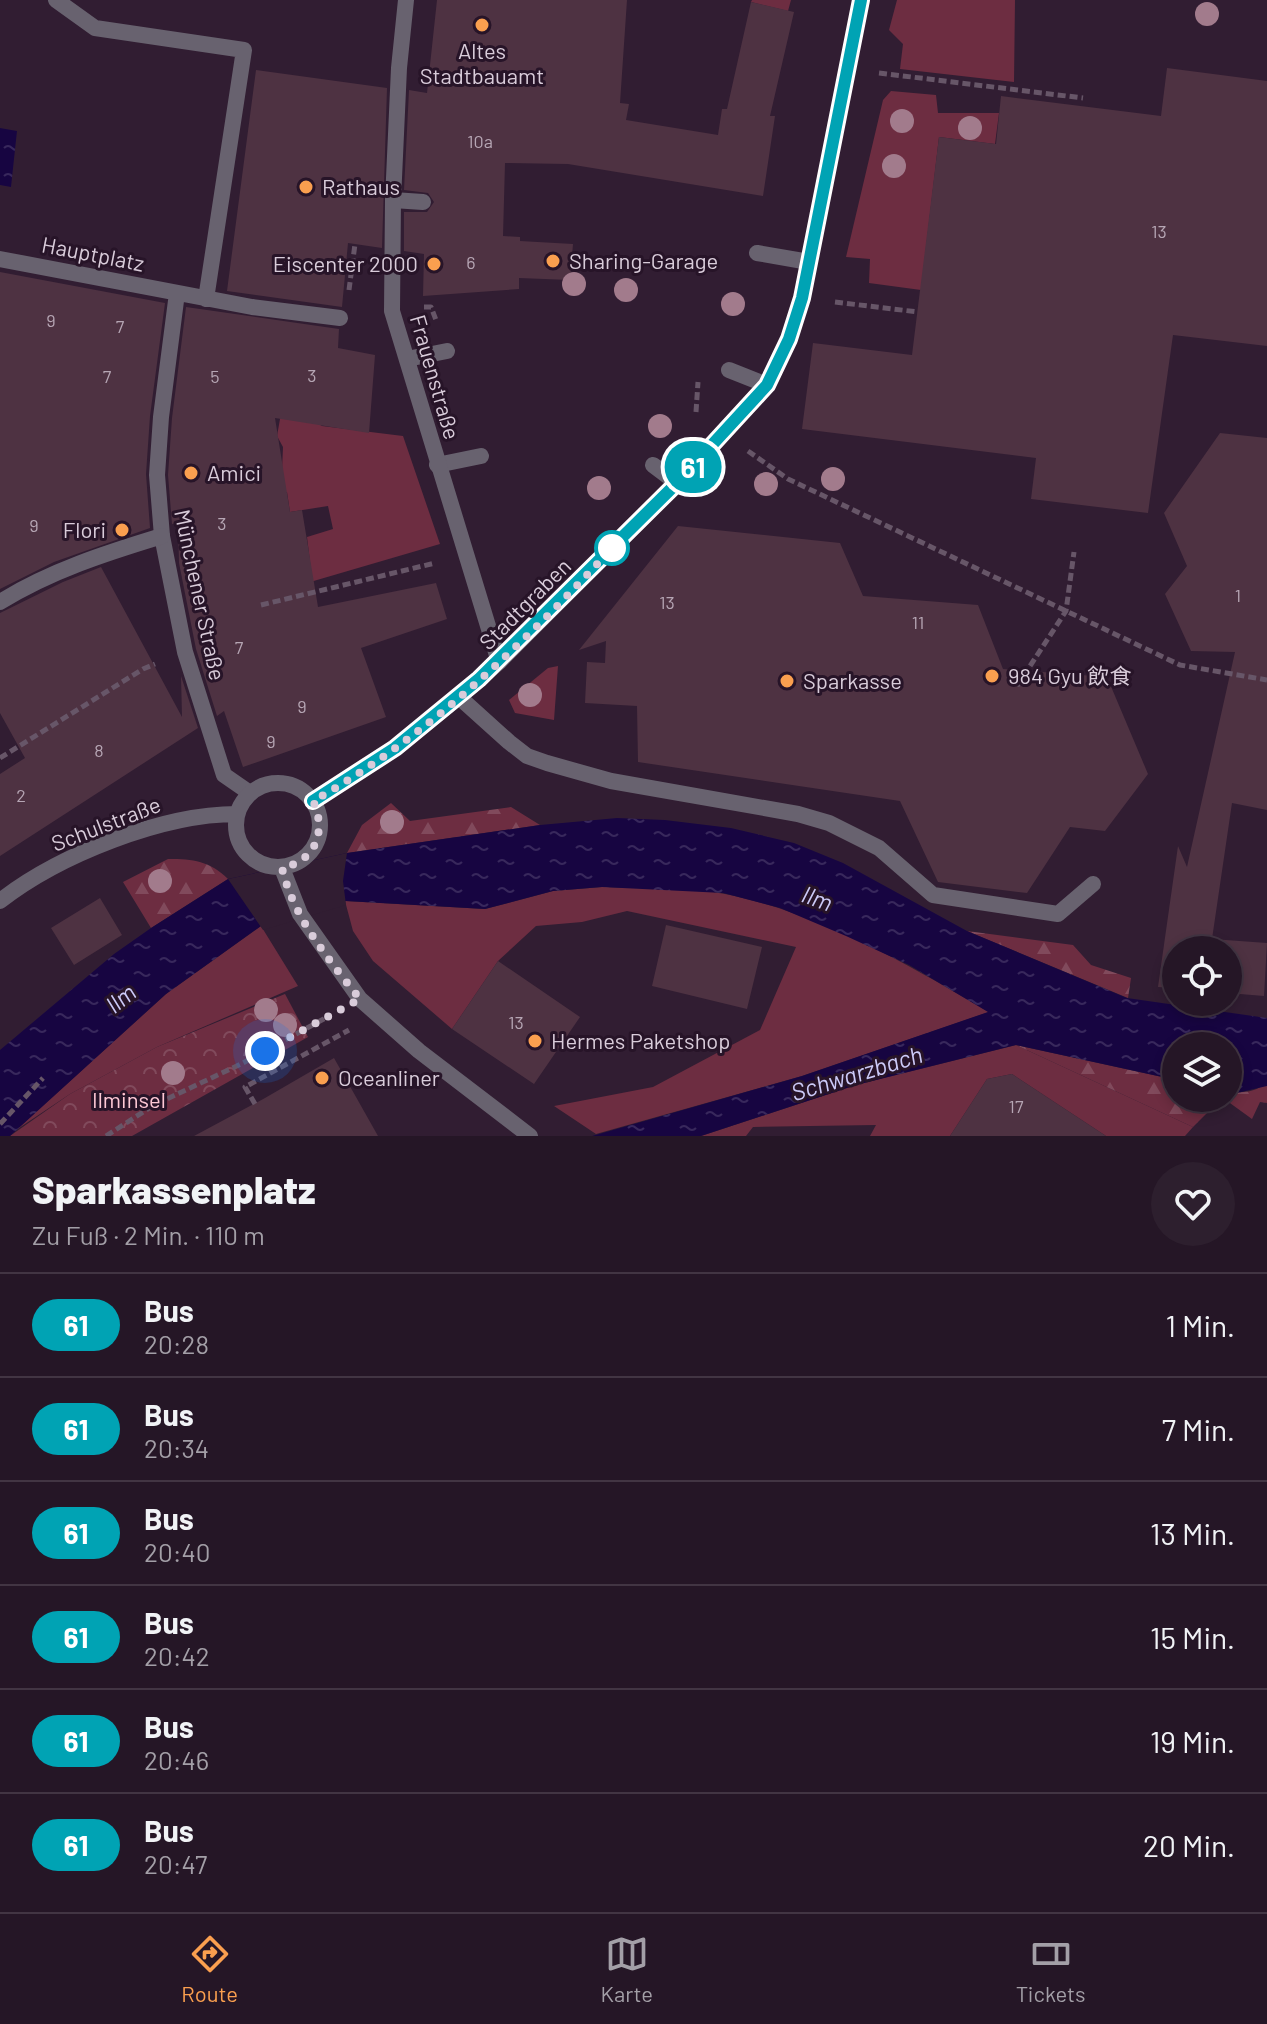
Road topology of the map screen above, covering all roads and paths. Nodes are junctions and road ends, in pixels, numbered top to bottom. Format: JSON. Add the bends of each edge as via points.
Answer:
{"nodes":[{"id":1,"x":56,"y":0,"type":"edge"},
{"id":2,"x":406,"y":0,"type":"edge"},
{"id":3,"x":861,"y":0,"type":"edge"},
{"id":4,"x":846,"y":70,"type":"junction"},
{"id":5,"x":1083,"y":98,"type":"dead end"},
{"id":6,"x":393,"y":200,"type":"junction"},
{"id":7,"x":423,"y":202,"type":"dead end"},
{"id":8,"x":355,"y":244,"type":"dead end"},
{"id":9,"x":757,"y":253,"type":"dead end"},
{"id":10,"x":0,"y":259,"type":"edge"},
{"id":11,"x":809,"y":262,"type":"junction"},
{"id":12,"x":177,"y":293,"type":"junction"},
{"id":13,"x":802,"y":298,"type":"junction"},
{"id":14,"x":206,"y":299,"type":"junction"},
{"id":15,"x":344,"y":311,"type":"joint"},
{"id":16,"x":918,"y":312,"type":"dead end"},
{"id":17,"x":447,"y":351,"type":"dead end"},
{"id":18,"x":407,"y":359,"type":"junction"},
{"id":19,"x":729,"y":370,"type":"dead end"},
{"id":20,"x":699,"y":376,"type":"dead end"},
{"id":21,"x":767,"y":385,"type":"junction"},
{"id":22,"x":696,"y":414,"type":"dead end"},
{"id":23,"x":481,"y":456,"type":"dead end"},
{"id":24,"x":761,"y":461,"type":"dead end"},
{"id":25,"x":437,"y":465,"type":"junction"},
{"id":26,"x":653,"y":465,"type":"dead end"},
{"id":27,"x":677,"y":483,"type":"junction"},
{"id":28,"x":162,"y":536,"type":"junction"},
{"id":29,"x":1074,"y":552,"type":"dead end"},
{"id":30,"x":466,"y":555,"type":"junction"},
{"id":31,"x":0,"y":602,"type":"edge"},
{"id":32,"x":261,"y":605,"type":"dead end"},
{"id":33,"x":1066,"y":611,"type":"junction"},
{"id":34,"x":185,"y":652,"type":"junction"},
{"id":35,"x":499,"y":662,"type":"junction"},
{"id":36,"x":1267,"y":680,"type":"edge"},
{"id":37,"x":1017,"y":686,"type":"dead end"},
{"id":38,"x":459,"y":697,"type":"junction"},
{"id":39,"x":0,"y":758,"type":"edge"},
{"id":40,"x":250,"y":793,"type":"junction"},
{"id":41,"x":313,"y":801,"type":"junction"},
{"id":42,"x":237,"y":814,"type":"junction"},
{"id":43,"x":282,"y":868,"type":"junction"},
{"id":44,"x":1093,"y":884,"type":"dead end"},
{"id":45,"x":0,"y":901,"type":"edge"},
{"id":46,"x":360,"y":999,"type":"junction"},
{"id":47,"x":376,"y":1015,"type":"junction"},
{"id":48,"x":43,"y":1078,"type":"dead end"},
{"id":49,"x":255,"y":1104,"type":"dead end"},
{"id":50,"x":0,"y":1124,"type":"edge"},
{"id":51,"x":106,"y":1136,"type":"edge"},
{"id":52,"x":530,"y":1136,"type":"edge"}],
"edges":[{"from":1,"to":14,"type":"street","via":[[95,28],[244,50]]},
{"from":2,"to":6,"type":"street","name":"Frauenstraße"},
{"from":3,"to":4,"type":"street","name":"Stadtgraben"},
{"from":4,"to":5,"type":"path"},
{"from":4,"to":11,"type":"street","name":"Stadtgraben"},
{"from":6,"to":7,"type":"street"},
{"from":6,"to":18,"type":"street","name":"Frauenstraße","via":[[392,311]]},
{"from":8,"to":15,"type":"path"},
{"from":9,"to":11,"type":"street"},
{"from":10,"to":12,"type":"street","name":"Hauptplatz"},
{"from":11,"to":13,"type":"street","name":"Stadtgraben"},
{"from":12,"to":14,"type":"street","name":"Hauptplatz"},
{"from":12,"to":28,"type":"street","name":"Münchener Straße","via":[[157,475]]},
{"from":13,"to":16,"type":"path"},
{"from":13,"to":21,"type":"street","name":"Stadtgraben"},
{"from":14,"to":15,"type":"street","name":"Hauptplatz"},
{"from":17,"to":18,"type":"street"},
{"from":18,"to":25,"type":"street","name":"Frauenstraße"},
{"from":19,"to":21,"type":"street"},
{"from":20,"to":22,"type":"path"},
{"from":21,"to":27,"type":"street","name":"Stadtgraben"},
{"from":23,"to":25,"type":"street"},
{"from":24,"to":33,"type":"path","via":[[788,479]]},
{"from":25,"to":30,"type":"street","name":"Frauenstraße"},
{"from":26,"to":27,"type":"street"},
{"from":27,"to":35,"type":"street","name":"Stadtgraben"},
{"from":28,"to":31,"type":"street","via":[[97,556]]},
{"from":28,"to":34,"type":"street","name":"Münchener Straße"},
{"from":29,"to":33,"type":"path"},
{"from":30,"to":32,"type":"path"},
{"from":30,"to":35,"type":"street","name":"Frauenstraße"},
{"from":33,"to":36,"type":"path","via":[[1180,665]]},
{"from":33,"to":37,"type":"path"},
{"from":34,"to":39,"type":"path","via":[[143,669]]},
{"from":34,"to":40,"type":"street","name":"Münchener Straße","via":[[224,775]]},
{"from":35,"to":38,"type":"street","name":"Stadtgraben"},
{"from":38,"to":41,"type":"street","name":"Stadtgraben","via":[[395,748]]},
{"from":38,"to":44,"type":"street","via":[[527,756],[611,781],[829,823],[879,848],[933,895],[1058,914]]},
{"from":40,"to":41,"type":"street","via":[[276,782],[303,791]]},
{"from":40,"to":42,"type":"street"},
{"from":41,"to":43,"type":"street","via":[[321,827],[318,841],[305,857]]},
{"from":42,"to":43,"type":"street","via":[[239,843],[248,855],[259,864]]},
{"from":42,"to":45,"type":"street","name":"Schulstraße","via":[[141,829],[48,871]]},
{"from":43,"to":46,"type":"street","via":[[300,914]]},
{"from":46,"to":47,"type":"street"},
{"from":46,"to":51,"type":"path","via":[[154,1105]]},
{"from":47,"to":49,"type":"path","via":[[245,1087]]},
{"from":47,"to":52,"type":"street"},
{"from":48,"to":50,"type":"path"}]}
